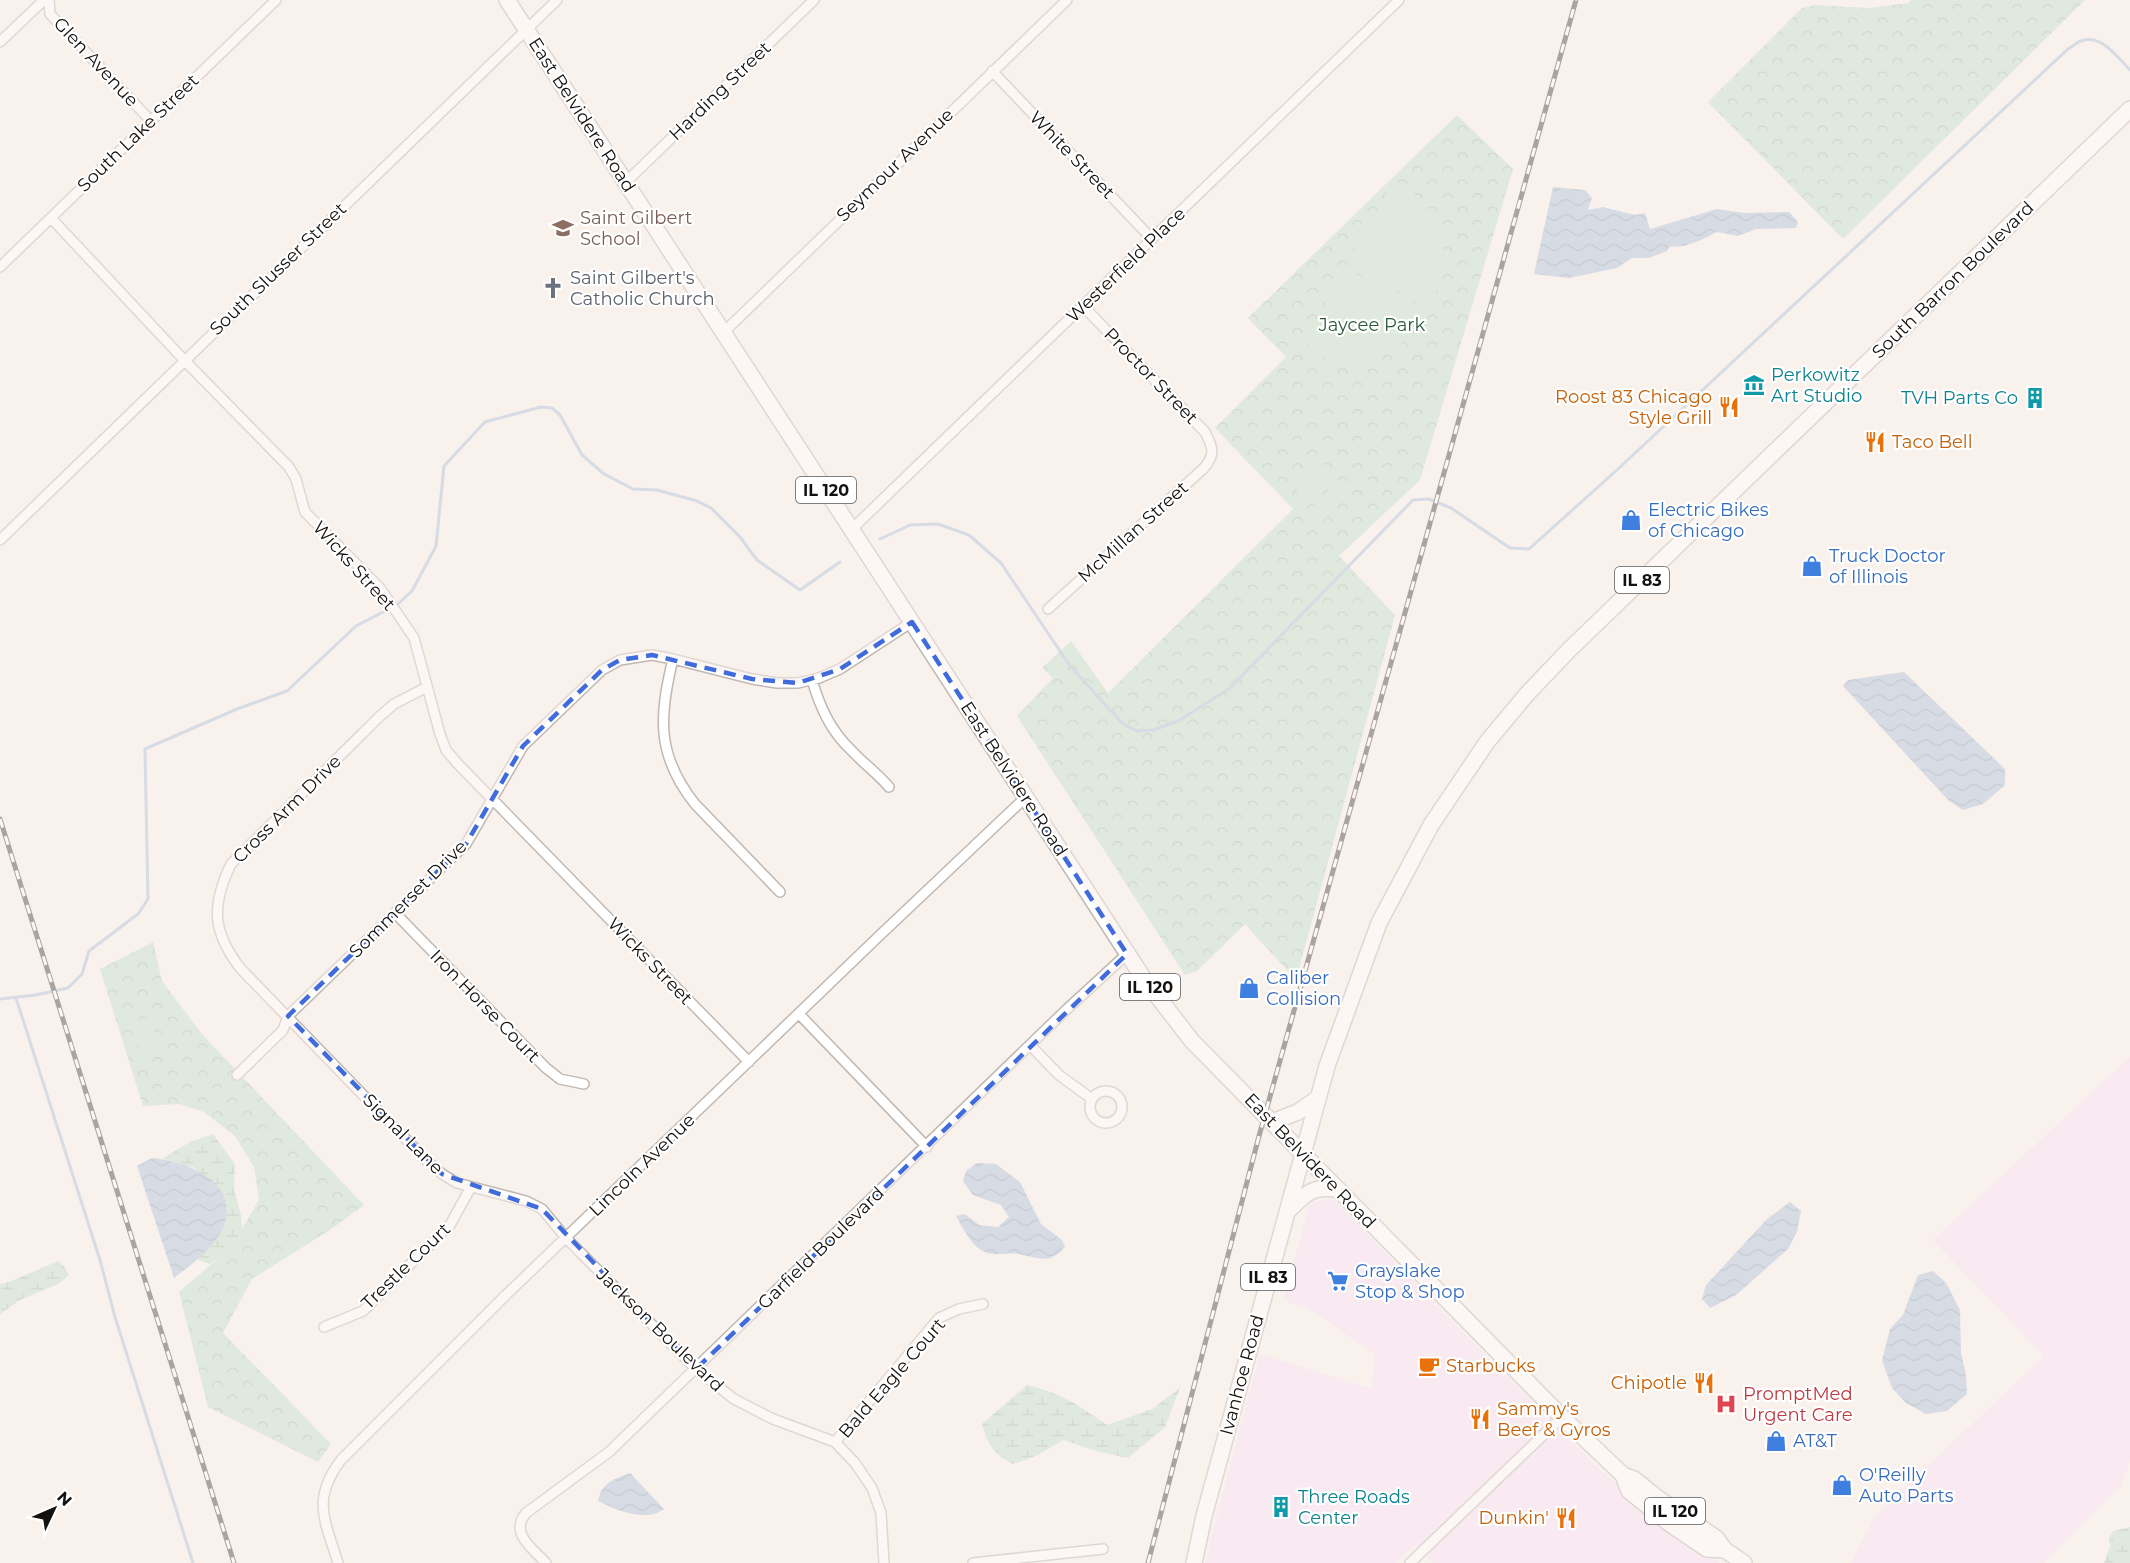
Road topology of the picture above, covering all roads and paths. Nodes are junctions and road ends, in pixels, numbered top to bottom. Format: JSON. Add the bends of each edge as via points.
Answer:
{"nodes":[{"id":1,"x":44,"y":0,"type":"edge"},
{"id":2,"x":49,"y":0,"type":"edge"},
{"id":3,"x":276,"y":0,"type":"edge"},
{"id":4,"x":507,"y":0,"type":"edge"},
{"id":5,"x":557,"y":0,"type":"edge"},
{"id":6,"x":814,"y":0,"type":"edge"},
{"id":7,"x":1067,"y":0,"type":"edge"},
{"id":8,"x":1399,"y":0,"type":"edge"},
{"id":9,"x":526,"y":30,"type":"junction"},
{"id":10,"x":0,"y":42,"type":"edge"},
{"id":11,"x":992,"y":71,"type":"junction"},
{"id":12,"x":2130,"y":109,"type":"edge"},
{"id":13,"x":151,"y":121,"type":"junction"},
{"id":14,"x":626,"y":182,"type":"junction"},
{"id":15,"x":51,"y":218,"type":"junction"},
{"id":16,"x":1152,"y":238,"type":"junction"},
{"id":17,"x":0,"y":267,"type":"edge"},
{"id":18,"x":1083,"y":306,"type":"junction"},
{"id":19,"x":724,"y":332,"type":"junction"},
{"id":20,"x":185,"y":361,"type":"junction"},
{"id":21,"x":1212,"y":451,"type":"joint"},
{"id":22,"x":852,"y":529,"type":"junction"},
{"id":23,"x":0,"y":540,"type":"edge"},
{"id":24,"x":1048,"y":609,"type":"dead end"},
{"id":25,"x":912,"y":622,"type":"junction"},
{"id":26,"x":673,"y":659,"type":"junction"},
{"id":27,"x":812,"y":680,"type":"junction"},
{"id":28,"x":427,"y":687,"type":"junction"},
{"id":29,"x":889,"y":787,"type":"dead end"},
{"id":30,"x":1026,"y":797,"type":"junction"},
{"id":31,"x":493,"y":800,"type":"junction"},
{"id":32,"x":780,"y":892,"type":"dead end"},
{"id":33,"x":395,"y":912,"type":"junction"},
{"id":34,"x":1127,"y":954,"type":"junction"},
{"id":35,"x":799,"y":1014,"type":"junction"},
{"id":36,"x":288,"y":1016,"type":"junction"},
{"id":37,"x":1030,"y":1045,"type":"junction"},
{"id":38,"x":749,"y":1062,"type":"junction"},
{"id":39,"x":237,"y":1075,"type":"dead end"},
{"id":40,"x":584,"y":1084,"type":"dead end"},
{"id":41,"x":1318,"y":1098,"type":"junction"},
{"id":42,"x":1092,"y":1099,"type":"dead end"},
{"id":43,"x":1272,"y":1122,"type":"junction"},
{"id":44,"x":927,"y":1147,"type":"junction"},
{"id":45,"x":1303,"y":1154,"type":"junction"},
{"id":46,"x":471,"y":1187,"type":"junction"},
{"id":47,"x":1338,"y":1190,"type":"junction"},
{"id":48,"x":1287,"y":1213,"type":"junction"},
{"id":49,"x":566,"y":1238,"type":"junction"},
{"id":50,"x":983,"y":1304,"type":"dead end"},
{"id":51,"x":324,"y":1327,"type":"dead end"},
{"id":52,"x":696,"y":1369,"type":"junction"},
{"id":53,"x":1562,"y":1417,"type":"junction"},
{"id":54,"x":835,"y":1442,"type":"junction"},
{"id":55,"x":1102,"y":1549,"type":"dead end"},
{"id":56,"x":338,"y":1563,"type":"edge"},
{"id":57,"x":546,"y":1563,"type":"edge"},
{"id":58,"x":884,"y":1563,"type":"edge"},
{"id":59,"x":974,"y":1563,"type":"edge"},
{"id":60,"x":1194,"y":1563,"type":"edge"},
{"id":61,"x":1410,"y":1563,"type":"edge"},
{"id":62,"x":1744,"y":1563,"type":"edge"}],
"edges":[{"from":1,"to":10,"type":"street"},
{"from":2,"to":13,"type":"street","name":"Glen Avenue","via":[[50,14]]},
{"from":3,"to":13,"type":"street","name":"South Lake Street"},
{"from":4,"to":9,"type":"main road","name":"East Belvidere Road","number":"IL 120"},
{"from":5,"to":9,"type":"street","name":"South Slusser Street"},
{"from":6,"to":14,"type":"street","name":"Harding Street"},
{"from":7,"to":11,"type":"street","name":"Seymour Avenue"},
{"from":8,"to":16,"type":"street","name":"Westerfield Place"},
{"from":9,"to":14,"type":"main road","name":"East Belvidere Road","number":"IL 120"},
{"from":9,"to":20,"type":"street","name":"South Slusser Street"},
{"from":11,"to":16,"type":"street","name":"White Street"},
{"from":11,"to":19,"type":"street","name":"Seymour Avenue"},
{"from":12,"to":41,"type":"main road","name":"South Barron Boulevard","number":"IL 83","via":[[1569,650],[1487,742],[1431,825],[1378,923]]},
{"from":13,"to":15,"type":"street","name":"South Lake Street"},
{"from":14,"to":19,"type":"main road","name":"East Belvidere Road","number":"IL 120"},
{"from":15,"to":17,"type":"street","name":"South Lake Street"},
{"from":15,"to":20,"type":"street","name":"Wicks Street"},
{"from":16,"to":18,"type":"street","name":"Westerfield Place"},
{"from":18,"to":21,"type":"street","name":"Proctor Street","via":[[1205,432]]},
{"from":18,"to":22,"type":"street","name":"Westerfield Place"},
{"from":19,"to":22,"type":"main road","name":"East Belvidere Road","number":"IL 120"},
{"from":20,"to":23,"type":"street","name":"South Slusser Street"},
{"from":20,"to":28,"type":"street","name":"Wicks Street","via":[[289,467],[305,512],[380,588],[414,638]]},
{"from":21,"to":24,"type":"street","name":"McMillan Street","via":[[1203,469]]},
{"from":22,"to":25,"type":"main road","name":"East Belvidere Road","number":"IL 120"},
{"from":25,"to":27,"type":"street","name":"Sommerset Drive","via":[[840,669]]},
{"from":25,"to":30,"type":"main road","name":"East Belvidere Road","number":"IL 120"},
{"from":26,"to":27,"type":"street","name":"Sommerset Drive","via":[[777,683]]},
{"from":26,"to":31,"type":"street","name":"Sommerset Drive","via":[[637,656],[602,670],[523,746]]},
{"from":26,"to":32,"type":"street","via":[[663,719],[674,770],[695,804]]},
{"from":27,"to":29,"type":"street","via":[[818,701],[837,736]]},
{"from":28,"to":31,"type":"street","name":"Wicks Street","via":[[446,750]]},
{"from":28,"to":36,"type":"street","name":"Cross Arm Drive","via":[[394,704],[379,717],[242,851],[222,882],[216,911],[222,940],[241,969]]},
{"from":30,"to":34,"type":"main road","name":"East Belvidere Road","number":"IL 120"},
{"from":30,"to":35,"type":"street","name":"Lincoln Avenue"},
{"from":31,"to":33,"type":"street","name":"Sommerset Drive","via":[[466,844]]},
{"from":31,"to":38,"type":"street","name":"Wicks Street"},
{"from":33,"to":36,"type":"street","name":"Sommerset Drive"},
{"from":33,"to":40,"type":"street","name":"Iron Horse Court","via":[[546,1068],[560,1079]]},
{"from":34,"to":37,"type":"street","name":"Garfield Boulevard"},
{"from":34,"to":43,"type":"main road","name":"East Belvidere Road","number":"IL 120","via":[[1192,1041]]},
{"from":35,"to":38,"type":"street","name":"Lincoln Avenue"},
{"from":35,"to":44,"type":"street"},
{"from":36,"to":39,"type":"street","name":"Sommerset Drive","via":[[283,1030]]},
{"from":36,"to":46,"type":"street","name":"Signal Lane","via":[[427,1161],[457,1183]]},
{"from":37,"to":42,"type":"street","via":[[1059,1075]]},
{"from":37,"to":44,"type":"street","name":"Garfield Boulevard"},
{"from":38,"to":49,"type":"street","name":"Lincoln Avenue"},
{"from":41,"to":43,"type":"main road","via":[[1298,1112]]},
{"from":41,"to":45,"type":"main road","name":"South Barron Boulevard","number":"IL 83"},
{"from":43,"to":45,"type":"main road","name":"East Belvidere Road","number":"IL 120"},
{"from":44,"to":52,"type":"street","name":"Garfield Boulevard"},
{"from":45,"to":47,"type":"main road","name":"East Belvidere Road","number":"IL 120"},
{"from":45,"to":48,"type":"main road","name":"Ivanhoe Road","number":"IL 83"},
{"from":46,"to":49,"type":"street","name":"Signal Lane","via":[[542,1209]]},
{"from":46,"to":51,"type":"street","name":"Trestle Court","via":[[450,1225],[363,1311]]},
{"from":47,"to":48,"type":"main road","via":[[1325,1187],[1307,1192]]},
{"from":47,"to":53,"type":"main road","name":"East Belvidere Road","number":"IL 120"},
{"from":48,"to":60,"type":"main road","name":"Ivanhoe Road","number":"IL 83"},
{"from":49,"to":52,"type":"street","name":"Jackson Boulevard"},
{"from":49,"to":56,"type":"street","name":"Lincoln Avenue","via":[[329,1476],[323,1495],[324,1516]]},
{"from":50,"to":54,"type":"street","name":"Bald Eagle Court","via":[[939,1318]]},
{"from":52,"to":54,"type":"street","name":"Jackson Boulevard","via":[[734,1400]]},
{"from":52,"to":57,"type":"street","name":"Garfield Boulevard","via":[[609,1452],[520,1520],[522,1537]]},
{"from":53,"to":61,"type":"street"},
{"from":53,"to":62,"type":"main road","name":"East Belvidere Road","number":"IL 120","via":[[1623,1475],[1716,1538]]},
{"from":54,"to":58,"type":"street","name":"Jackson Boulevard","via":[[872,1488],[881,1513]]},
{"from":55,"to":59,"type":"street"}]}
